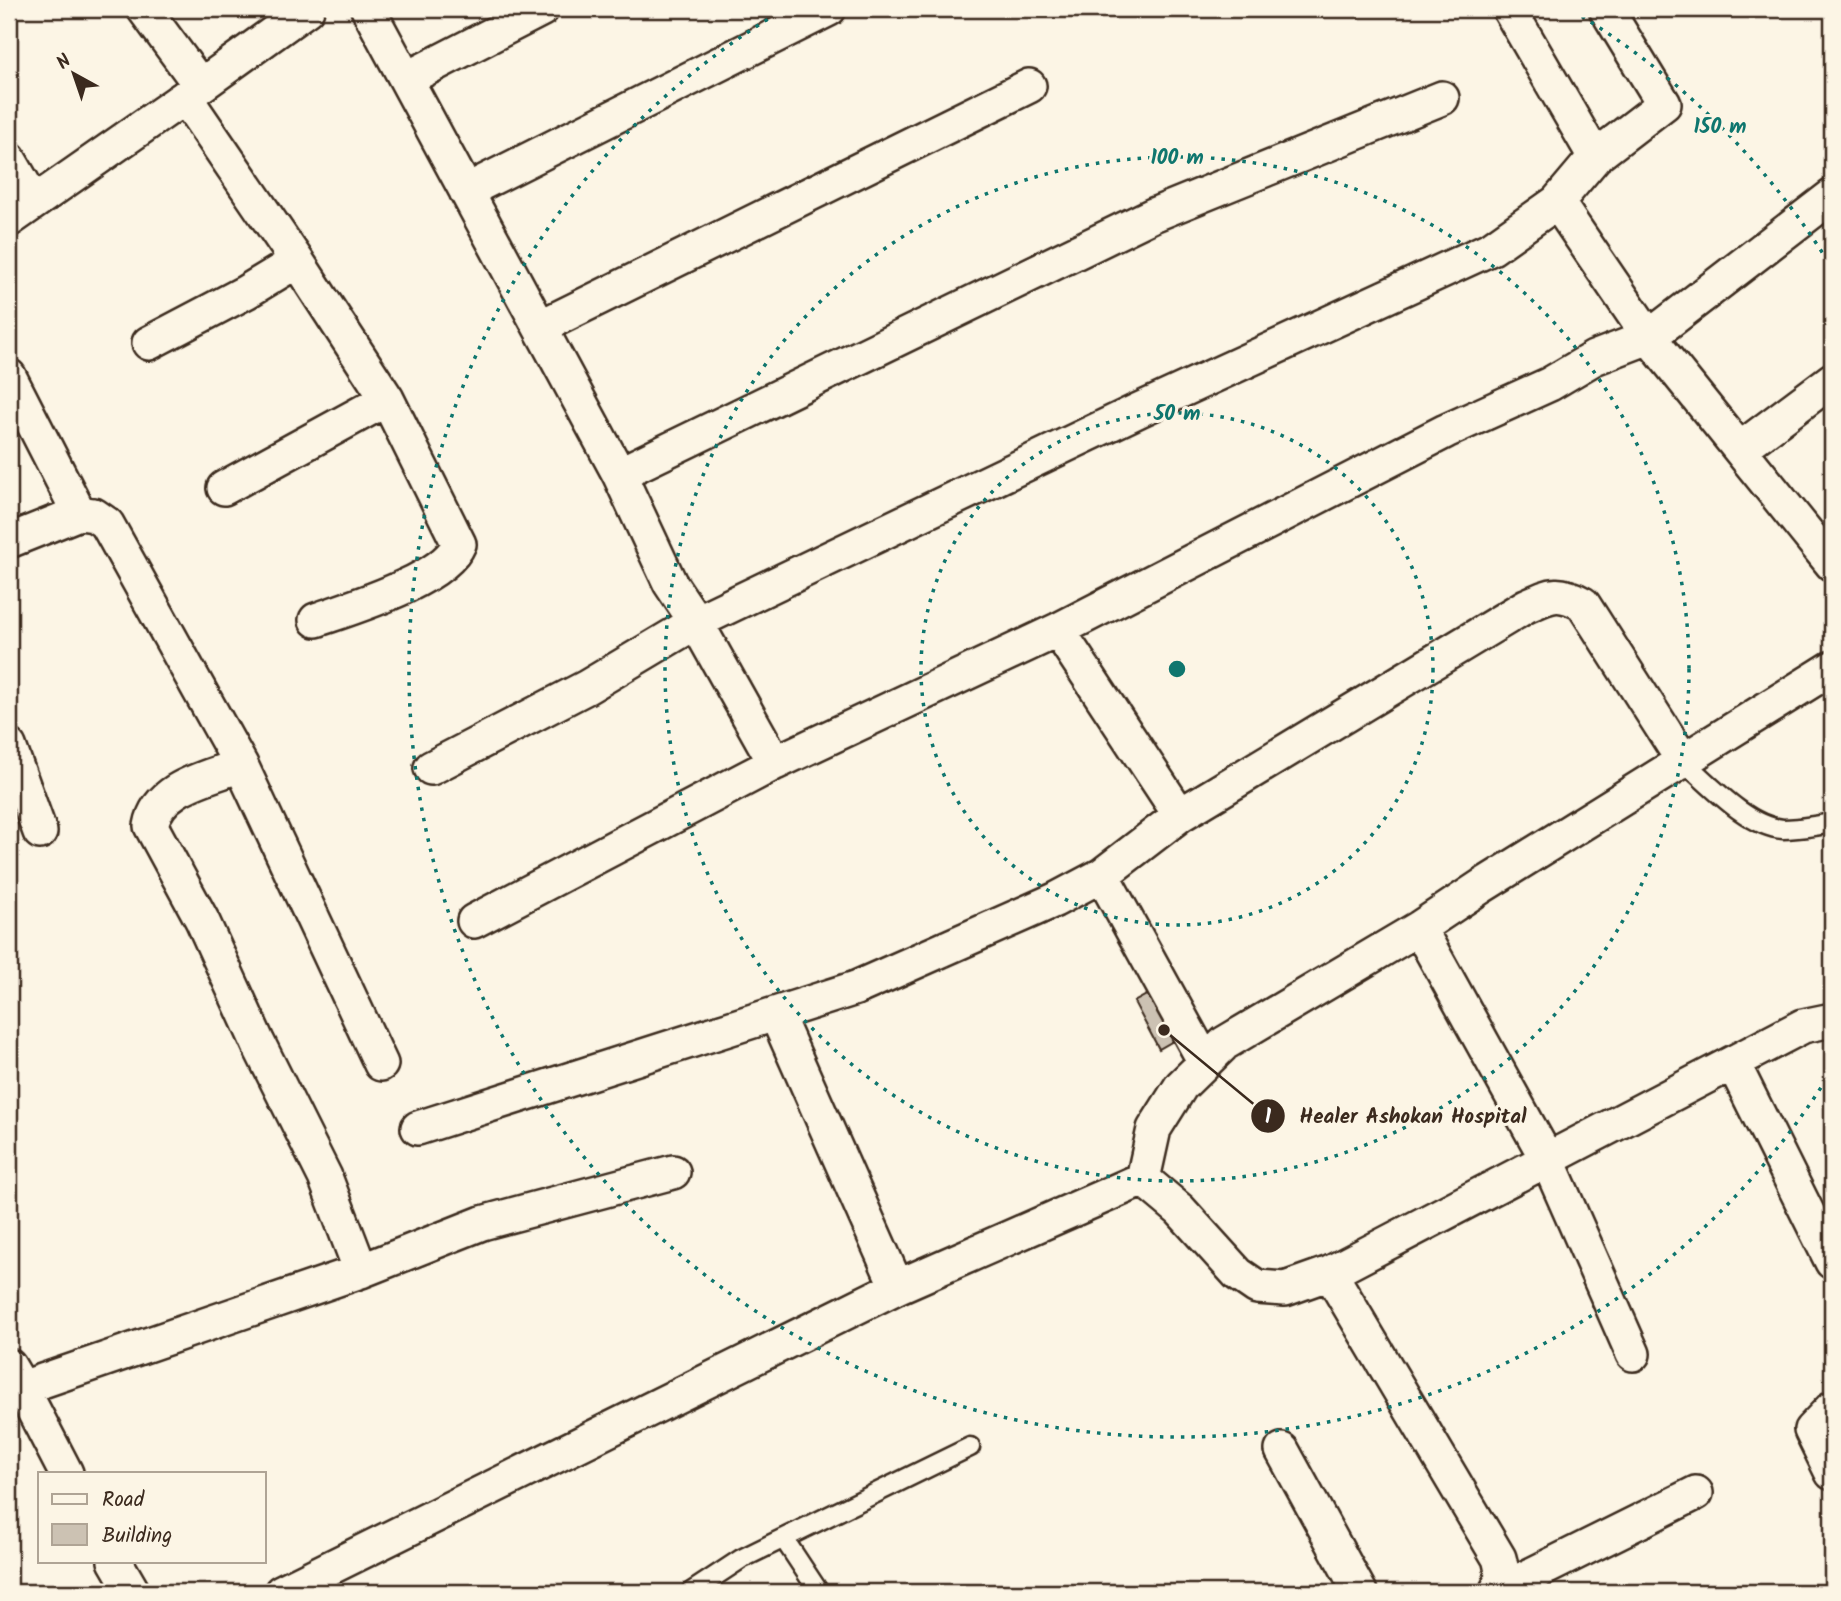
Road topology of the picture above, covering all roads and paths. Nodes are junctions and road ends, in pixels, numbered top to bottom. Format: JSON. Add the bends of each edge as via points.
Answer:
{"nodes":[{"id":1,"x":144,"y":9,"type":"edge"},
{"id":2,"x":307,"y":9,"type":"edge"},
{"id":3,"x":368,"y":9,"type":"edge"},
{"id":4,"x":542,"y":9,"type":"edge"},
{"id":5,"x":829,"y":9,"type":"edge"},
{"id":6,"x":1508,"y":9,"type":"edge"},
{"id":7,"x":1606,"y":9,"type":"edge"},
{"id":8,"x":406,"y":79,"type":"junction"},
{"id":9,"x":1029,"y":86,"type":"dead end"},
{"id":10,"x":192,"y":91,"type":"junction"},
{"id":11,"x":1442,"y":98,"type":"dead end"},
{"id":12,"x":1595,"y":157,"type":"junction"},
{"id":13,"x":9,"y":159,"type":"edge"},
{"id":14,"x":467,"y":191,"type":"junction"},
{"id":15,"x":1832,"y":195,"type":"edge"},
{"id":16,"x":1557,"y":202,"type":"junction"},
{"id":17,"x":22,"y":211,"type":"edge"},
{"id":18,"x":297,"y":261,"type":"junction"},
{"id":19,"x":540,"y":327,"type":"junction"},
{"id":20,"x":1649,"y":337,"type":"junction"},
{"id":21,"x":149,"y":343,"type":"dead end"},
{"id":22,"x":9,"y":376,"type":"edge"},
{"id":23,"x":1832,"y":380,"type":"edge"},
{"id":24,"x":387,"y":399,"type":"junction"},
{"id":25,"x":1741,"y":449,"type":"junction"},
{"id":26,"x":619,"y":474,"type":"junction"},
{"id":27,"x":224,"y":488,"type":"dead end"},
{"id":28,"x":79,"y":513,"type":"junction"},
{"id":29,"x":9,"y":541,"type":"edge"},
{"id":30,"x":1830,"y":558,"type":"edge"},
{"id":31,"x":316,"y":620,"type":"dead end"},
{"id":32,"x":696,"y":622,"type":"junction"},
{"id":33,"x":1058,"y":630,"type":"junction"},
{"id":34,"x":1832,"y":668,"type":"edge"},
{"id":35,"x":9,"y":746,"type":"edge"},
{"id":36,"x":231,"y":746,"type":"junction"},
{"id":37,"x":1684,"y":762,"type":"junction"},
{"id":38,"x":775,"y":763,"type":"junction"},
{"id":39,"x":431,"y":768,"type":"dead end"},
{"id":40,"x":1180,"y":815,"type":"junction"},
{"id":41,"x":1827,"y":824,"type":"dead end"},
{"id":42,"x":40,"y":832,"type":"dead end"},
{"id":43,"x":1102,"y":875,"type":"junction"},
{"id":44,"x":474,"y":921,"type":"dead end"},
{"id":45,"x":1419,"y":928,"type":"junction"},
{"id":46,"x":776,"y":1014,"type":"junction"},
{"id":47,"x":1832,"y":1020,"type":"edge"},
{"id":48,"x":1205,"y":1062,"type":"junction"},
{"id":49,"x":1733,"y":1063,"type":"junction"},
{"id":50,"x":381,"y":1064,"type":"dead end"},
{"id":51,"x":418,"y":1128,"type":"dead end"},
{"id":52,"x":1548,"y":1161,"type":"junction"},
{"id":53,"x":673,"y":1172,"type":"dead end"},
{"id":54,"x":1143,"y":1179,"type":"junction"},
{"id":55,"x":1832,"y":1262,"type":"edge"},
{"id":56,"x":360,"y":1271,"type":"junction"},
{"id":57,"x":1330,"y":1273,"type":"junction"},
{"id":58,"x":897,"y":1287,"type":"junction"},
{"id":59,"x":1633,"y":1354,"type":"dead end"},
{"id":60,"x":16,"y":1377,"type":"edge"},
{"id":61,"x":1832,"y":1408,"type":"edge"},
{"id":62,"x":970,"y":1447,"type":"dead end"},
{"id":63,"x":1282,"y":1450,"type":"dead end"},
{"id":64,"x":64,"y":1472,"type":"edge"},
{"id":65,"x":1832,"y":1472,"type":"edge"},
{"id":66,"x":1696,"y":1493,"type":"dead end"},
{"id":67,"x":784,"y":1538,"type":"junction"},
{"id":68,"x":116,"y":1562,"type":"edge"},
{"id":69,"x":133,"y":1592,"type":"edge"},
{"id":70,"x":281,"y":1592,"type":"edge"},
{"id":71,"x":691,"y":1592,"type":"edge"},
{"id":72,"x":819,"y":1592,"type":"edge"},
{"id":73,"x":1360,"y":1592,"type":"edge"},
{"id":74,"x":1497,"y":1592,"type":"edge"}],
"edges":[{"from":1,"to":10,"type":"street"},
{"from":2,"to":10,"type":"street"},
{"from":3,"to":8,"type":"street"},
{"from":4,"to":8,"type":"street"},
{"from":5,"to":14,"type":"street"},
{"from":6,"to":12,"type":"street"},
{"from":7,"to":12,"type":"street","via":[[1664,104]]},
{"from":8,"to":14,"type":"street"},
{"from":9,"to":19,"type":"street"},
{"from":10,"to":17,"type":"street"},
{"from":10,"to":18,"type":"street"},
{"from":11,"to":26,"type":"street","via":[[1153,215]]},
{"from":12,"to":16,"type":"street"},
{"from":13,"to":17,"type":"street"},
{"from":14,"to":19,"type":"street"},
{"from":15,"to":20,"type":"street"},
{"from":16,"to":20,"type":"street"},
{"from":16,"to":32,"type":"street","via":[[1501,243]]},
{"from":18,"to":21,"type":"street"},
{"from":18,"to":24,"type":"street"},
{"from":19,"to":26,"type":"street"},
{"from":20,"to":25,"type":"street"},
{"from":20,"to":33,"type":"street","via":[[1594,358],[1550,384],[1446,431]]},
{"from":22,"to":28,"type":"street"},
{"from":23,"to":25,"type":"street"},
{"from":24,"to":27,"type":"street"},
{"from":24,"to":31,"type":"street","via":[[459,544],[448,562],[387,596]]},
{"from":25,"to":30,"type":"street"},
{"from":26,"to":32,"type":"street","via":[[666,575]]},
{"from":28,"to":29,"type":"street"},
{"from":28,"to":36,"type":"street","via":[[94,515],[117,538]]},
{"from":32,"to":38,"type":"street"},
{"from":32,"to":39,"type":"street","via":[[587,687]]},
{"from":33,"to":38,"type":"street"},
{"from":33,"to":40,"type":"street"},
{"from":34,"to":37,"type":"street"},
{"from":35,"to":42,"type":"street"},
{"from":36,"to":50,"type":"street"},
{"from":36,"to":56,"type":"street","via":[[163,799],[151,826],[202,920],[325,1177]]},
{"from":37,"to":40,"type":"street","via":[[1583,604],[1565,594],[1526,606]]},
{"from":37,"to":41,"type":"lane","via":[[1759,823],[1782,829]]},
{"from":37,"to":45,"type":"street"},
{"from":38,"to":44,"type":"street"},
{"from":40,"to":43,"type":"street"},
{"from":43,"to":46,"type":"street","via":[[856,988]]},
{"from":43,"to":48,"type":"street"},
{"from":45,"to":48,"type":"street","via":[[1225,1043]]},
{"from":45,"to":52,"type":"street"},
{"from":46,"to":51,"type":"street"},
{"from":46,"to":58,"type":"street"},
{"from":47,"to":49,"type":"street","via":[[1802,1026]]},
{"from":48,"to":54,"type":"street","via":[[1181,1086],[1154,1129]]},
{"from":49,"to":52,"type":"street"},
{"from":49,"to":55,"type":"street"},
{"from":52,"to":57,"type":"street"},
{"from":52,"to":59,"type":"street"},
{"from":53,"to":56,"type":"street","via":[[482,1223]]},
{"from":54,"to":57,"type":"street","via":[[1180,1210],[1238,1274],[1257,1287],[1285,1289]]},
{"from":54,"to":58,"type":"street"},
{"from":56,"to":60,"type":"street"},
{"from":57,"to":74,"type":"street","via":[[1499,1558],[1503,1572]]},
{"from":58,"to":70,"type":"street"},
{"from":60,"to":64,"type":"street"},
{"from":61,"to":65,"type":"street","via":[[1811,1430]]},
{"from":62,"to":67,"type":"lane"},
{"from":63,"to":73,"type":"street"},
{"from":66,"to":74,"type":"street"},
{"from":67,"to":71,"type":"lane"},
{"from":67,"to":72,"type":"lane"},
{"from":68,"to":69,"type":"street"}]}
